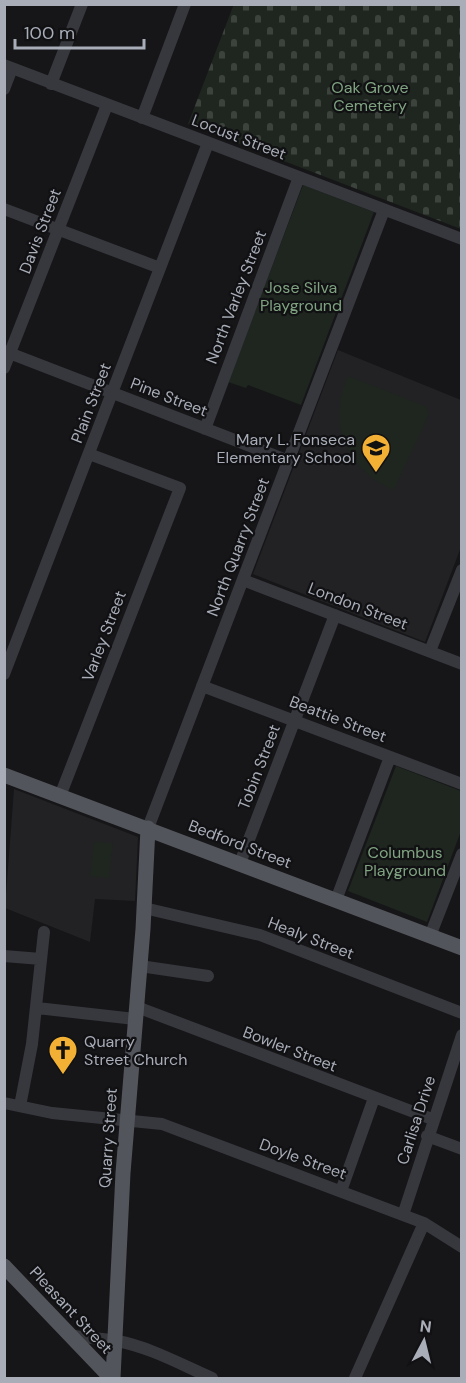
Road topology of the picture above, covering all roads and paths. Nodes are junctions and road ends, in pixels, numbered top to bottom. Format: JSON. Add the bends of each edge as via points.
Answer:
{"nodes":[{"id":1,"x":82,"y":4,"type":"edge"},
{"id":2,"x":185,"y":4,"type":"edge"},
{"id":3,"x":8,"y":67,"type":"edge"},
{"id":4,"x":51,"y":84,"type":"junction"},
{"id":5,"x":4,"y":89,"type":"edge"},
{"id":6,"x":107,"y":105,"type":"junction"},
{"id":7,"x":142,"y":118,"type":"junction"},
{"id":8,"x":208,"y":143,"type":"junction"},
{"id":9,"x":299,"y":177,"type":"junction"},
{"id":10,"x":4,"y":209,"type":"edge"},
{"id":11,"x":384,"y":210,"type":"junction"},
{"id":12,"x":59,"y":229,"type":"junction"},
{"id":13,"x":462,"y":239,"type":"edge"},
{"id":14,"x":160,"y":268,"type":"junction"},
{"id":15,"x":7,"y":353,"type":"edge"},
{"id":16,"x":4,"y":368,"type":"edge"},
{"id":17,"x":112,"y":393,"type":"junction"},
{"id":18,"x":205,"y":429,"type":"junction"},
{"id":19,"x":89,"y":454,"type":"junction"},
{"id":20,"x":289,"y":461,"type":"junction"},
{"id":21,"x":462,"y":570,"type":"edge"},
{"id":22,"x":243,"y":580,"type":"junction"},
{"id":23,"x":334,"y":615,"type":"junction"},
{"id":24,"x":430,"y":651,"type":"junction"},
{"id":25,"x":462,"y":663,"type":"edge"},
{"id":26,"x":4,"y":674,"type":"edge"},
{"id":27,"x":202,"y":686,"type":"junction"},
{"id":28,"x":295,"y":720,"type":"junction"},
{"id":29,"x":390,"y":757,"type":"junction"},
{"id":30,"x":4,"y":775,"type":"edge"},
{"id":31,"x":462,"y":784,"type":"edge"},
{"id":32,"x":60,"y":796,"type":"junction"},
{"id":33,"x":148,"y":828,"type":"junction"},
{"id":34,"x":462,"y":854,"type":"edge"},
{"id":35,"x":240,"y":862,"type":"junction"},
{"id":36,"x":336,"y":900,"type":"junction"},
{"id":37,"x":144,"y":908,"type":"junction"},
{"id":38,"x":44,"y":932,"type":"dead end"},
{"id":39,"x":430,"y":936,"type":"junction"},
{"id":40,"x":462,"y":948,"type":"edge"},
{"id":41,"x":4,"y":956,"type":"edge"},
{"id":42,"x":41,"y":959,"type":"junction"},
{"id":43,"x":140,"y":966,"type":"junction"},
{"id":44,"x":208,"y":976,"type":"dead end"},
{"id":45,"x":37,"y":1008,"type":"junction"},
{"id":46,"x":136,"y":1013,"type":"junction"},
{"id":47,"x":462,"y":1013,"type":"edge"},
{"id":48,"x":462,"y":1035,"type":"edge"},
{"id":49,"x":374,"y":1098,"type":"junction"},
{"id":50,"x":4,"y":1103,"type":"edge"},
{"id":51,"x":20,"y":1107,"type":"junction"},
{"id":52,"x":432,"y":1119,"type":"junction"},
{"id":53,"x":127,"y":1121,"type":"junction"},
{"id":54,"x":427,"y":1136,"type":"junction"},
{"id":55,"x":462,"y":1149,"type":"edge"},
{"id":56,"x":341,"y":1191,"type":"junction"},
{"id":57,"x":403,"y":1215,"type":"junction"},
{"id":58,"x":424,"y":1223,"type":"junction"},
{"id":59,"x":462,"y":1247,"type":"edge"},
{"id":60,"x":4,"y":1266,"type":"edge"},
{"id":61,"x":71,"y":1335,"type":"junction"},
{"id":62,"x":117,"y":1341,"type":"junction"},
{"id":63,"x":112,"y":1378,"type":"edge"},
{"id":64,"x":212,"y":1378,"type":"edge"},
{"id":65,"x":355,"y":1378,"type":"edge"}],
"edges":[{"from":1,"to":4,"type":"street"},
{"from":2,"to":7,"type":"street"},
{"from":3,"to":4,"type":"street","name":"Locust Street"},
{"from":3,"to":5,"type":"street"},
{"from":4,"to":6,"type":"street","name":"Locust Street"},
{"from":6,"to":7,"type":"street","name":"Locust Street"},
{"from":6,"to":12,"type":"street","name":"Davis Street"},
{"from":7,"to":8,"type":"street","name":"Locust Street"},
{"from":8,"to":9,"type":"street","name":"Locust Street"},
{"from":8,"to":14,"type":"street","name":"Plain Street"},
{"from":9,"to":11,"type":"street","name":"Locust Street"},
{"from":9,"to":18,"type":"street","name":"North Varley Street"},
{"from":10,"to":12,"type":"street"},
{"from":11,"to":13,"type":"street","name":"Locust Street"},
{"from":11,"to":20,"type":"street","name":"North Quarry Street"},
{"from":12,"to":14,"type":"street"},
{"from":12,"to":15,"type":"street","name":"Davis Street"},
{"from":14,"to":17,"type":"street","name":"Plain Street"},
{"from":15,"to":16,"type":"street","name":"Davis Street"},
{"from":15,"to":17,"type":"street","name":"Pine Street"},
{"from":17,"to":18,"type":"street","name":"Pine Street"},
{"from":17,"to":19,"type":"street","name":"Plain Street"},
{"from":18,"to":20,"type":"street","name":"Pine Street"},
{"from":19,"to":26,"type":"street","name":"Plain Street"},
{"from":19,"to":32,"type":"street","name":"Varley Street","via":[[180,488]]},
{"from":20,"to":22,"type":"street","name":"North Quarry Street"},
{"from":21,"to":24,"type":"street"},
{"from":22,"to":23,"type":"street","name":"London Street"},
{"from":22,"to":27,"type":"street","name":"North Quarry Street"},
{"from":23,"to":24,"type":"street","name":"London Street"},
{"from":23,"to":28,"type":"street","name":"Tobin Street"},
{"from":24,"to":25,"type":"street","name":"London Street"},
{"from":27,"to":28,"type":"street","name":"Beattie Street"},
{"from":27,"to":33,"type":"street","name":"North Quarry Street"},
{"from":28,"to":29,"type":"street","name":"Beattie Street"},
{"from":28,"to":35,"type":"street","name":"Tobin Street"},
{"from":29,"to":31,"type":"street","name":"Beattie Street"},
{"from":29,"to":36,"type":"street"},
{"from":30,"to":32,"type":"main road","name":"Bedford Street"},
{"from":32,"to":33,"type":"main road","name":"Bedford Street"},
{"from":33,"to":35,"type":"main road","name":"Bedford Street"},
{"from":33,"to":37,"type":"main road","name":"Quarry Street"},
{"from":34,"to":39,"type":"street"},
{"from":35,"to":36,"type":"main road","name":"Bedford Street"},
{"from":36,"to":39,"type":"main road","name":"Bedford Street"},
{"from":37,"to":43,"type":"main road","name":"Quarry Street"},
{"from":37,"to":47,"type":"street","name":"Healy Street","via":[[260,935]]},
{"from":38,"to":42,"type":"street"},
{"from":39,"to":40,"type":"main road","name":"Bedford Street"},
{"from":41,"to":42,"type":"street"},
{"from":42,"to":45,"type":"street"},
{"from":43,"to":44,"type":"street"},
{"from":43,"to":46,"type":"main road","name":"Quarry Street"},
{"from":45,"to":46,"type":"street","name":"Bowler Street"},
{"from":45,"to":51,"type":"street"},
{"from":46,"to":49,"type":"street","name":"Bowler Street"},
{"from":46,"to":53,"type":"main road","name":"Quarry Street"},
{"from":48,"to":52,"type":"street","name":"Carlisa Drive"},
{"from":49,"to":52,"type":"street","name":"Bowler Street"},
{"from":49,"to":56,"type":"street"},
{"from":50,"to":51,"type":"street","name":"Doyle Street"},
{"from":51,"to":53,"type":"street","name":"Doyle Street"},
{"from":52,"to":54,"type":"street","name":"Carlisa Drive"},
{"from":53,"to":56,"type":"street","name":"Doyle Street","via":[[162,1124]]},
{"from":53,"to":62,"type":"main road","name":"Quarry Street"},
{"from":54,"to":55,"type":"street"},
{"from":54,"to":57,"type":"street","name":"Carlisa Drive"},
{"from":56,"to":57,"type":"street","name":"Doyle Street"},
{"from":57,"to":58,"type":"street","name":"Doyle Street"},
{"from":58,"to":59,"type":"street","name":"Doyle Street"},
{"from":58,"to":65,"type":"street"},
{"from":60,"to":61,"type":"main road","name":"Pleasant Street"},
{"from":61,"to":62,"type":"street"},
{"from":61,"to":63,"type":"main road","name":"Pleasant Street"},
{"from":62,"to":63,"type":"main road","name":"Quarry Street"},
{"from":62,"to":64,"type":"street"}]}
